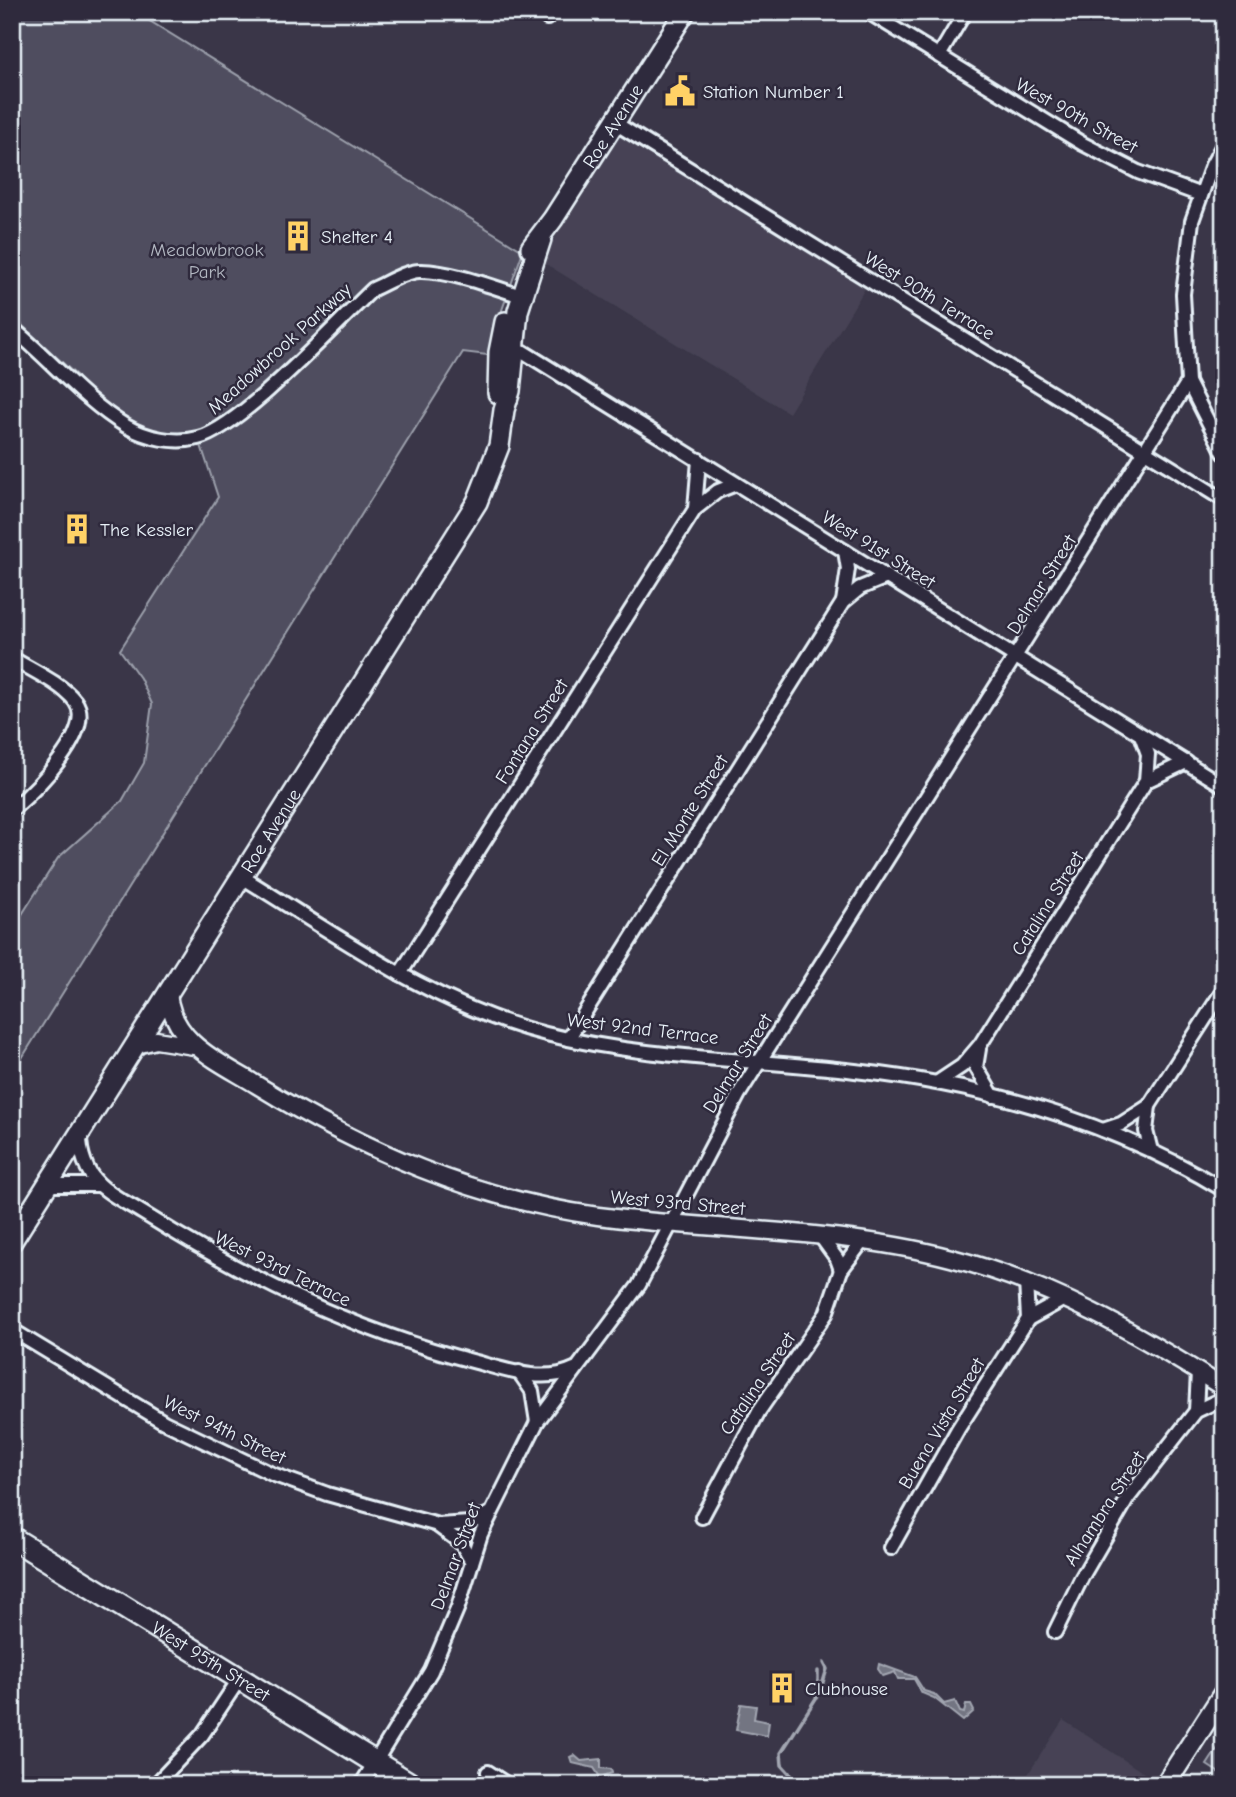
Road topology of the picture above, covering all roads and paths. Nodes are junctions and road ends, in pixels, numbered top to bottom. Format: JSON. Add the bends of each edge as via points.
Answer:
{"nodes":[{"id":1,"x":685,"y":12,"type":"edge"},
{"id":2,"x":868,"y":12,"type":"edge"},
{"id":3,"x":965,"y":12,"type":"edge"},
{"id":4,"x":939,"y":56,"type":"junction"},
{"id":5,"x":615,"y":123,"type":"junction"},
{"id":6,"x":1224,"y":143,"type":"edge"},
{"id":7,"x":1201,"y":195,"type":"junction"},
{"id":8,"x":517,"y":295,"type":"junction"},
{"id":9,"x":12,"y":328,"type":"edge"},
{"id":10,"x":513,"y":346,"type":"junction"},
{"id":11,"x":1188,"y":382,"type":"junction"},
{"id":12,"x":503,"y":410,"type":"junction"},
{"id":13,"x":1145,"y":452,"type":"junction"},
{"id":14,"x":1224,"y":453,"type":"edge"},
{"id":15,"x":699,"y":460,"type":"junction"},
{"id":16,"x":736,"y":484,"type":"junction"},
{"id":17,"x":1224,"y":500,"type":"edge"},
{"id":18,"x":695,"y":509,"type":"junction"},
{"id":19,"x":845,"y":551,"type":"junction"},
{"id":20,"x":887,"y":577,"type":"junction"},
{"id":21,"x":843,"y":602,"type":"junction"},
{"id":22,"x":12,"y":658,"type":"edge"},
{"id":23,"x":1017,"y":658,"type":"junction"},
{"id":24,"x":1141,"y":735,"type":"junction"},
{"id":25,"x":1186,"y":762,"type":"junction"},
{"id":26,"x":1146,"y":781,"type":"junction"},
{"id":27,"x":1224,"y":786,"type":"edge"},
{"id":28,"x":12,"y":810,"type":"edge"},
{"id":29,"x":242,"y":877,"type":"junction"},
{"id":30,"x":400,"y":974,"type":"junction"},
{"id":31,"x":1224,"y":989,"type":"edge"},
{"id":32,"x":168,"y":993,"type":"junction"},
{"id":33,"x":568,"y":1039,"type":"junction"},
{"id":34,"x":136,"y":1045,"type":"junction"},
{"id":35,"x":980,"y":1045,"type":"junction"},
{"id":36,"x":194,"y":1046,"type":"junction"},
{"id":37,"x":761,"y":1062,"type":"junction"},
{"id":38,"x":938,"y":1082,"type":"junction"},
{"id":39,"x":993,"y":1096,"type":"junction"},
{"id":40,"x":1149,"y":1106,"type":"junction"},
{"id":41,"x":1103,"y":1130,"type":"junction"},
{"id":42,"x":80,"y":1132,"type":"junction"},
{"id":43,"x":1151,"y":1151,"type":"junction"},
{"id":44,"x":47,"y":1185,"type":"junction"},
{"id":45,"x":99,"y":1185,"type":"junction"},
{"id":46,"x":1224,"y":1190,"type":"edge"},
{"id":47,"x":672,"y":1223,"type":"junction"},
{"id":48,"x":821,"y":1237,"type":"junction"},
{"id":49,"x":12,"y":1241,"type":"edge"},
{"id":50,"x":862,"y":1242,"type":"junction"},
{"id":51,"x":841,"y":1270,"type":"junction"},
{"id":52,"x":1026,"y":1281,"type":"junction"},
{"id":53,"x":1066,"y":1298,"type":"junction"},
{"id":54,"x":1028,"y":1320,"type":"junction"},
{"id":55,"x":13,"y":1330,"type":"edge"},
{"id":56,"x":574,"y":1369,"type":"junction"},
{"id":57,"x":519,"y":1372,"type":"junction"},
{"id":58,"x":1198,"y":1372,"type":"junction"},
{"id":59,"x":1224,"y":1388,"type":"edge"},
{"id":60,"x":1224,"y":1398,"type":"edge"},
{"id":61,"x":1196,"y":1411,"type":"junction"},
{"id":62,"x":537,"y":1422,"type":"junction"},
{"id":63,"x":489,"y":1514,"type":"junction"},
{"id":64,"x":702,"y":1517,"type":"dead end"},
{"id":65,"x":438,"y":1525,"type":"junction"},
{"id":66,"x":15,"y":1545,"type":"edge"},
{"id":67,"x":891,"y":1548,"type":"dead end"},
{"id":68,"x":471,"y":1562,"type":"junction"},
{"id":69,"x":1055,"y":1632,"type":"dead end"},
{"id":70,"x":240,"y":1678,"type":"junction"},
{"id":71,"x":1224,"y":1693,"type":"edge"},
{"id":72,"x":375,"y":1762,"type":"junction"},
{"id":73,"x":488,"y":1772,"type":"dead end"},
{"id":74,"x":155,"y":1785,"type":"edge"},
{"id":75,"x":361,"y":1785,"type":"edge"},
{"id":76,"x":412,"y":1785,"type":"edge"},
{"id":77,"x":508,"y":1785,"type":"edge"},
{"id":78,"x":1165,"y":1785,"type":"edge"}],
"edges":[{"from":1,"to":5,"type":"main road","name":"Roe Avenue"},
{"from":2,"to":4,"type":"street","name":"West 90th Street"},
{"from":3,"to":4,"type":"street"},
{"from":4,"to":7,"type":"street","name":"West 90th Street","via":[[1106,157]]},
{"from":5,"to":8,"type":"main road","name":"Roe Avenue","via":[[541,239]]},
{"from":5,"to":13,"type":"street","name":"West 90th Terrace"},
{"from":6,"to":7,"type":"street"},
{"from":7,"to":11,"type":"street","via":[[1189,234],[1183,283]]},
{"from":8,"to":9,"type":"street","name":"Meadowbrook Parkway","via":[[419,271],[373,289],[238,416],[210,434],[189,440],[153,437],[126,426],[68,383]]},
{"from":8,"to":10,"type":"main road","name":"Roe Avenue"},
{"from":8,"to":12,"type":"main road","name":"Roe Avenue","via":[[499,352],[498,391]]},
{"from":10,"to":12,"type":"main road","name":"Roe Avenue","via":[[510,391]]},
{"from":10,"to":15,"type":"street","name":"West 91st Street"},
{"from":11,"to":13,"type":"street","name":"Delmar Street"},
{"from":11,"to":14,"type":"street"},
{"from":12,"to":29,"type":"main road","name":"Roe Avenue","via":[[492,466],[468,518]]},
{"from":13,"to":17,"type":"street","name":"West 90th Terrace"},
{"from":13,"to":23,"type":"street","name":"Delmar Street"},
{"from":15,"to":16,"type":"street","name":"West 91st Street"},
{"from":15,"to":18,"type":"street","name":"Fontana Street"},
{"from":16,"to":18,"type":"street","name":"Fontana Street"},
{"from":16,"to":19,"type":"street","name":"West 91st Street"},
{"from":18,"to":30,"type":"street","name":"Fontana Street"},
{"from":19,"to":20,"type":"street","name":"West 91st Street"},
{"from":19,"to":21,"type":"street","name":"El Monte Street","via":[[848,569]]},
{"from":20,"to":21,"type":"street","name":"El Monte Street","via":[[860,588]]},
{"from":20,"to":23,"type":"street","name":"West 91st Street"},
{"from":21,"to":33,"type":"street","name":"El Monte Street"},
{"from":22,"to":28,"type":"street","via":[[65,692],[79,708],[80,722],[41,784]]},
{"from":23,"to":24,"type":"street","name":"West 91st Street"},
{"from":23,"to":37,"type":"street","name":"Delmar Street"},
{"from":24,"to":25,"type":"street","name":"West 91st Street"},
{"from":24,"to":26,"type":"street","via":[[1148,754]]},
{"from":25,"to":26,"type":"street"},
{"from":25,"to":27,"type":"street","name":"West 91st Street"},
{"from":26,"to":35,"type":"street","name":"Catalina Street"},
{"from":29,"to":30,"type":"street","name":"West 92nd Terrace"},
{"from":29,"to":32,"type":"main road","name":"Roe Avenue"},
{"from":30,"to":33,"type":"street","name":"West 92nd Terrace","via":[[463,1006]]},
{"from":31,"to":40,"type":"street"},
{"from":32,"to":34,"type":"main road","name":"Roe Avenue"},
{"from":32,"to":36,"type":"street","name":"West 93rd Street","via":[[170,1009]]},
{"from":33,"to":37,"type":"street","name":"West 92nd Terrace"},
{"from":34,"to":36,"type":"street","via":[[156,1040]]},
{"from":34,"to":42,"type":"main road","name":"Roe Avenue"},
{"from":35,"to":38,"type":"street","name":"Catalina Street","via":[[962,1066]]},
{"from":35,"to":39,"type":"street","via":[[976,1067]]},
{"from":36,"to":47,"type":"street","name":"West 93rd Street","via":[[329,1128],[412,1166],[552,1208]]},
{"from":37,"to":38,"type":"street","name":"West 92nd Terrace"},
{"from":37,"to":47,"type":"street","name":"Delmar Street","via":[[719,1128]]},
{"from":38,"to":39,"type":"street","name":"West 92nd Terrace"},
{"from":39,"to":41,"type":"street","name":"West 92nd Terrace"},
{"from":40,"to":41,"type":"street"},
{"from":40,"to":43,"type":"street","via":[[1146,1131]]},
{"from":41,"to":43,"type":"street","name":"West 92nd Terrace"},
{"from":42,"to":44,"type":"main road","name":"Roe Avenue"},
{"from":42,"to":45,"type":"street","via":[[83,1158]]},
{"from":43,"to":46,"type":"street","name":"West 92nd Terrace"},
{"from":44,"to":45,"type":"street"},
{"from":44,"to":49,"type":"main road","name":"Roe Avenue"},
{"from":45,"to":57,"type":"street","name":"West 93rd Terrace","via":[[233,1267],[302,1303],[417,1346]]},
{"from":47,"to":48,"type":"street","name":"West 93rd Street"},
{"from":47,"to":56,"type":"street","name":"Delmar Street","via":[[639,1285]]},
{"from":48,"to":50,"type":"street","name":"West 93rd Street"},
{"from":48,"to":51,"type":"street"},
{"from":50,"to":51,"type":"street","name":"Catalina Street"},
{"from":50,"to":52,"type":"street","name":"West 93rd Street","via":[[931,1252]]},
{"from":51,"to":64,"type":"street","name":"Catalina Street","via":[[827,1314],[759,1411]]},
{"from":52,"to":53,"type":"street","name":"West 93rd Street"},
{"from":52,"to":54,"type":"street"},
{"from":53,"to":54,"type":"street","name":"Buena Vista Street"},
{"from":53,"to":58,"type":"street","name":"West 93rd Street","via":[[1129,1328]]},
{"from":54,"to":67,"type":"street","name":"Buena Vista Street","via":[[958,1429]]},
{"from":55,"to":65,"type":"street","name":"West 94th Street","via":[[129,1402],[215,1448],[327,1494]]},
{"from":56,"to":57,"type":"street","name":"West 93rd Terrace","via":[[556,1376]]},
{"from":56,"to":62,"type":"street","name":"Delmar Street"},
{"from":57,"to":62,"type":"street","via":[[532,1391]]},
{"from":58,"to":59,"type":"street","name":"West 93rd Street"},
{"from":58,"to":61,"type":"street"},
{"from":60,"to":61,"type":"street","name":"Alhambra Street"},
{"from":61,"to":69,"type":"street","name":"Alhambra Street","via":[[1128,1499]]},
{"from":62,"to":63,"type":"street","name":"Delmar Street"},
{"from":63,"to":65,"type":"street","name":"West 94th Street","via":[[473,1523]]},
{"from":63,"to":68,"type":"street","name":"Delmar Street"},
{"from":65,"to":68,"type":"street","name":"West 94th Street","via":[[465,1547]]},
{"from":66,"to":70,"type":"main road","name":"West 95th Street"},
{"from":68,"to":72,"type":"street","name":"Delmar Street","via":[[435,1662]]},
{"from":70,"to":72,"type":"main road","name":"West 95th Street"},
{"from":70,"to":74,"type":"street","via":[[202,1735]]},
{"from":71,"to":78,"type":"main road"},
{"from":72,"to":75,"type":"street","name":"Delmar Street"},
{"from":72,"to":76,"type":"main road","name":"West 95th Street"},
{"from":73,"to":77,"type":"street"}]}
